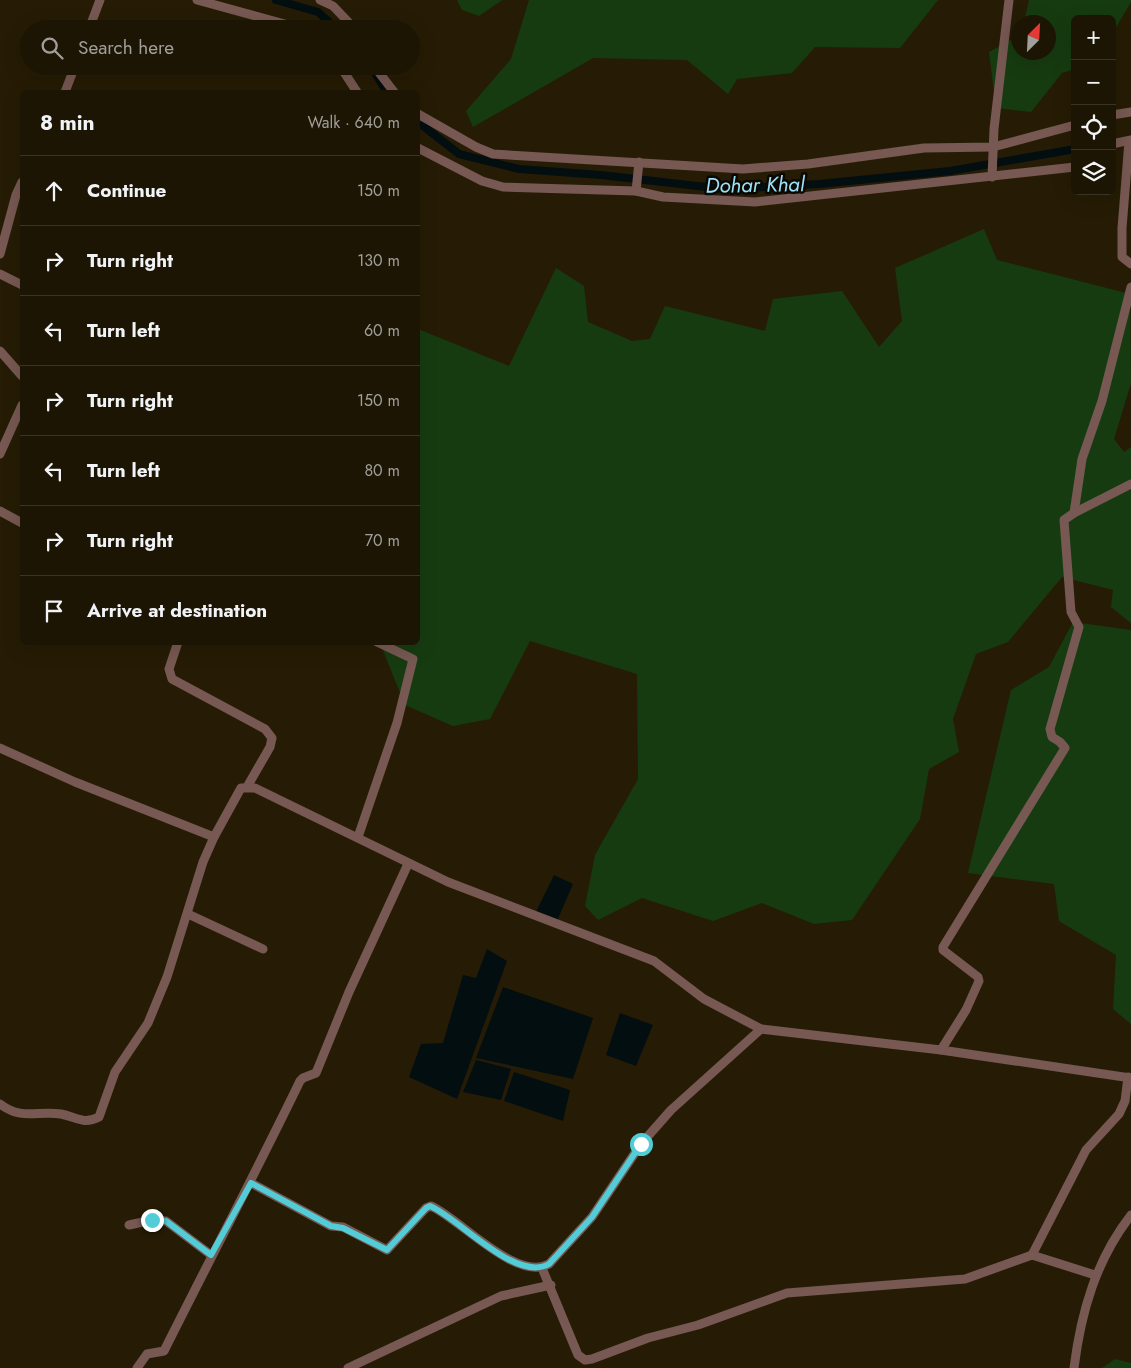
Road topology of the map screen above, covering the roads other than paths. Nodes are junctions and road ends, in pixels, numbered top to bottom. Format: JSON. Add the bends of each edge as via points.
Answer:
{"nodes":[{"id":1,"x":100,"y":0,"type":"edge"},
{"id":2,"x":197,"y":0,"type":"edge"},
{"id":3,"x":320,"y":0,"type":"edge"},
{"id":4,"x":1009,"y":0,"type":"edge"},
{"id":5,"x":92,"y":20,"type":"edge"},
{"id":6,"x":270,"y":20,"type":"edge"},
{"id":7,"x":346,"y":20,"type":"edge"},
{"id":8,"x":72,"y":75,"type":"edge"},
{"id":9,"x":346,"y":75,"type":"edge"},
{"id":10,"x":381,"y":75,"type":"edge"},
{"id":11,"x":66,"y":90,"type":"edge"},
{"id":12,"x":356,"y":90,"type":"edge"},
{"id":13,"x":392,"y":90,"type":"edge"},
{"id":14,"x":1131,"y":112,"type":"edge"},
{"id":15,"x":1116,"y":114,"type":"edge"},
{"id":16,"x":420,"y":115,"type":"edge"},
{"id":17,"x":1071,"y":126,"type":"edge"},
{"id":18,"x":1130,"y":140,"type":"edge"},
{"id":19,"x":1116,"y":143,"type":"edge"},
{"id":20,"x":420,"y":149,"type":"edge"},
{"id":21,"x":993,"y":149,"type":"junction"},
{"id":22,"x":638,"y":167,"type":"junction"},
{"id":23,"x":1071,"y":167,"type":"edge"},
{"id":24,"x":992,"y":175,"type":"junction"},
{"id":25,"x":20,"y":187,"type":"edge"},
{"id":26,"x":636,"y":189,"type":"junction"},
{"id":27,"x":0,"y":254,"type":"edge"},
{"id":28,"x":1131,"y":264,"type":"edge"},
{"id":29,"x":0,"y":274,"type":"edge"},
{"id":30,"x":20,"y":284,"type":"edge"},
{"id":31,"x":1131,"y":287,"type":"edge"},
{"id":32,"x":0,"y":351,"type":"edge"},
{"id":33,"x":20,"y":374,"type":"edge"},
{"id":34,"x":20,"y":409,"type":"edge"},
{"id":35,"x":0,"y":454,"type":"edge"},
{"id":36,"x":1131,"y":484,"type":"edge"},
{"id":37,"x":0,"y":511,"type":"edge"},
{"id":38,"x":1074,"y":513,"type":"junction"},
{"id":39,"x":20,"y":522,"type":"edge"},
{"id":40,"x":177,"y":645,"type":"edge"},
{"id":41,"x":394,"y":646,"type":"edge"},
{"id":42,"x":0,"y":748,"type":"edge"},
{"id":43,"x":247,"y":787,"type":"junction"},
{"id":44,"x":214,"y":836,"type":"junction"},
{"id":45,"x":358,"y":837,"type":"junction"},
{"id":46,"x":408,"y":864,"type":"junction"},
{"id":47,"x":188,"y":914,"type":"junction"},
{"id":48,"x":263,"y":949,"type":"dead end"},
{"id":49,"x":761,"y":1029,"type":"junction"},
{"id":50,"x":941,"y":1050,"type":"junction"},
{"id":51,"x":1130,"y":1078,"type":"edge"},
{"id":52,"x":0,"y":1104,"type":"edge"},
{"id":53,"x":251,"y":1183,"type":"junction"},
{"id":54,"x":1131,"y":1215,"type":"edge"},
{"id":55,"x":129,"y":1224,"type":"dead end"},
{"id":56,"x":211,"y":1255,"type":"junction"},
{"id":57,"x":1032,"y":1255,"type":"junction"},
{"id":58,"x":542,"y":1268,"type":"junction"},
{"id":59,"x":1095,"y":1275,"type":"junction"},
{"id":60,"x":551,"y":1285,"type":"junction"},
{"id":61,"x":137,"y":1368,"type":"edge"},
{"id":62,"x":348,"y":1368,"type":"edge"},
{"id":63,"x":1074,"y":1368,"type":"edge"}],
"edges":[{"from":1,"to":5,"type":"street"},
{"from":2,"to":6,"type":"street"},
{"from":3,"to":7,"type":"street","via":[[333,6]]},
{"from":4,"to":21,"type":"street"},
{"from":8,"to":11,"type":"street"},
{"from":9,"to":12,"type":"street"},
{"from":10,"to":13,"type":"street"},
{"from":14,"to":15,"type":"street"},
{"from":16,"to":22,"type":"street","via":[[493,154]]},
{"from":17,"to":21,"type":"street"},
{"from":18,"to":19,"type":"street"},
{"from":18,"to":28,"type":"street","via":[[1122,257]]},
{"from":20,"to":26,"type":"street","via":[[482,181],[503,186]]},
{"from":21,"to":22,"type":"street","via":[[924,148],[744,169]]},
{"from":21,"to":24,"type":"street"},
{"from":22,"to":26,"type":"street"},
{"from":23,"to":24,"type":"street"},
{"from":24,"to":26,"type":"street","via":[[755,202],[663,196]]},
{"from":25,"to":27,"type":"street"},
{"from":29,"to":30,"type":"street"},
{"from":31,"to":38,"type":"street","via":[[1102,402],[1082,458]]},
{"from":32,"to":33,"type":"street"},
{"from":34,"to":35,"type":"street"},
{"from":36,"to":38,"type":"street"},
{"from":37,"to":39,"type":"street"},
{"from":38,"to":50,"type":"street","via":[[1064,520],[1064,528],[1071,612],[1079,627],[1050,729],[1052,737],[1065,748],[943,947],[979,981],[966,1010]]},
{"from":40,"to":43,"type":"street","via":[[169,669],[172,679],[265,729],[272,738]]},
{"from":41,"to":45,"type":"street","via":[[411,656],[413,662],[394,732]]},
{"from":42,"to":44,"type":"street","via":[[75,782]]},
{"from":43,"to":44,"type":"street","via":[[241,788]]},
{"from":43,"to":45,"type":"street"},
{"from":44,"to":47,"type":"street"},
{"from":45,"to":46,"type":"street"},
{"from":46,"to":49,"type":"street","via":[[654,961],[704,998]]},
{"from":46,"to":53,"type":"street","via":[[316,1073],[300,1081]]},
{"from":47,"to":48,"type":"street"},
{"from":47,"to":52,"type":"street","via":[[152,1014],[115,1072],[99,1117],[92,1121],[78,1121],[63,1114],[29,1116]]},
{"from":49,"to":50,"type":"street"},
{"from":49,"to":58,"type":"street","via":[[671,1110],[641,1144],[592,1217]]},
{"from":50,"to":51,"type":"street"},
{"from":51,"to":57,"type":"street","via":[[1119,1114],[1086,1150]]},
{"from":53,"to":56,"type":"street"},
{"from":53,"to":58,"type":"street","via":[[331,1226],[343,1228],[387,1250],[430,1206],[500,1255]]},
{"from":54,"to":59,"type":"street"},
{"from":55,"to":56,"type":"street","via":[[166,1221]]},
{"from":56,"to":61,"type":"street","via":[[164,1351],[147,1354]]},
{"from":57,"to":59,"type":"street"},
{"from":57,"to":60,"type":"street","via":[[964,1279],[787,1293],[585,1360],[578,1355]]},
{"from":58,"to":60,"type":"street"},
{"from":59,"to":63,"type":"street","via":[[1078,1331]]},
{"from":60,"to":62,"type":"street","via":[[501,1296]]}]}
